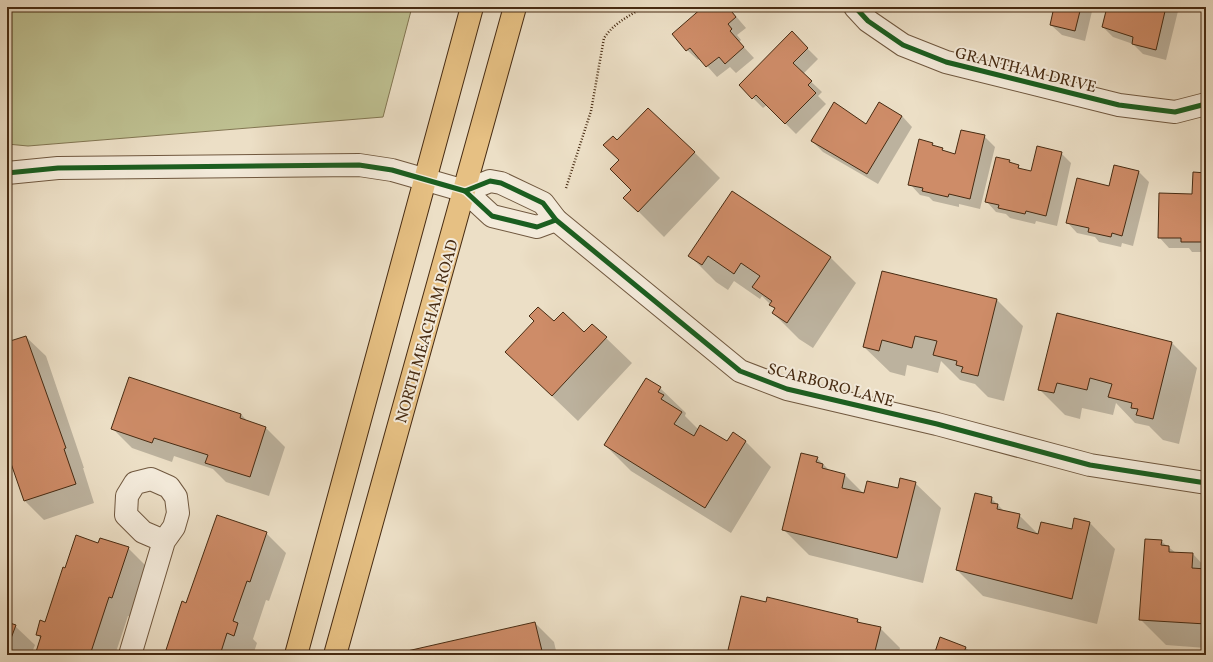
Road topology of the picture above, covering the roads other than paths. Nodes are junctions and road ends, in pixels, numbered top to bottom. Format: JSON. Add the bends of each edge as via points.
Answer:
{"nodes":[{"id":1,"x":472,"y":7,"type":"edge"},
{"id":2,"x":515,"y":7,"type":"edge"},
{"id":3,"x":855,"y":7,"type":"edge"},
{"id":4,"x":1206,"y":104,"type":"edge"},
{"id":5,"x":7,"y":173,"type":"edge"},
{"id":6,"x":426,"y":180,"type":"junction"},
{"id":7,"x":465,"y":191,"type":"junction"},
{"id":8,"x":556,"y":220,"type":"junction"},
{"id":9,"x":1206,"y":483,"type":"edge"},
{"id":10,"x":164,"y":541,"type":"dead end"},
{"id":11,"x":130,"y":655,"type":"edge"},
{"id":12,"x":296,"y":655,"type":"edge"},
{"id":13,"x":335,"y":655,"type":"edge"}],
"edges":[{"from":1,"to":6,"type":"main road"},
{"from":2,"to":7,"type":"main road","name":"NORTH MEACHAM ROAD"},
{"from":3,"to":4,"type":"street","name":"GRANTHAM DRIVE","via":[[868,21],[903,45],[946,62],[1119,105],[1175,112]]},
{"from":5,"to":6,"type":"street","via":[[58,168],[359,165],[392,170]]},
{"from":6,"to":7,"type":"street"},
{"from":6,"to":12,"type":"main road"},
{"from":7,"to":8,"type":"street","via":[[492,216],[537,227]]},
{"from":7,"to":8,"type":"street","name":"SCARBORO LANE","via":[[490,181],[502,183],[543,203]]},
{"from":7,"to":13,"type":"main road","name":"NORTH MEACHAM ROAD"},
{"from":8,"to":9,"type":"street","name":"SCARBORO LANE","via":[[740,372],[787,389],[937,424],[1090,465]]},
{"from":10,"to":11,"type":"street"}]}
